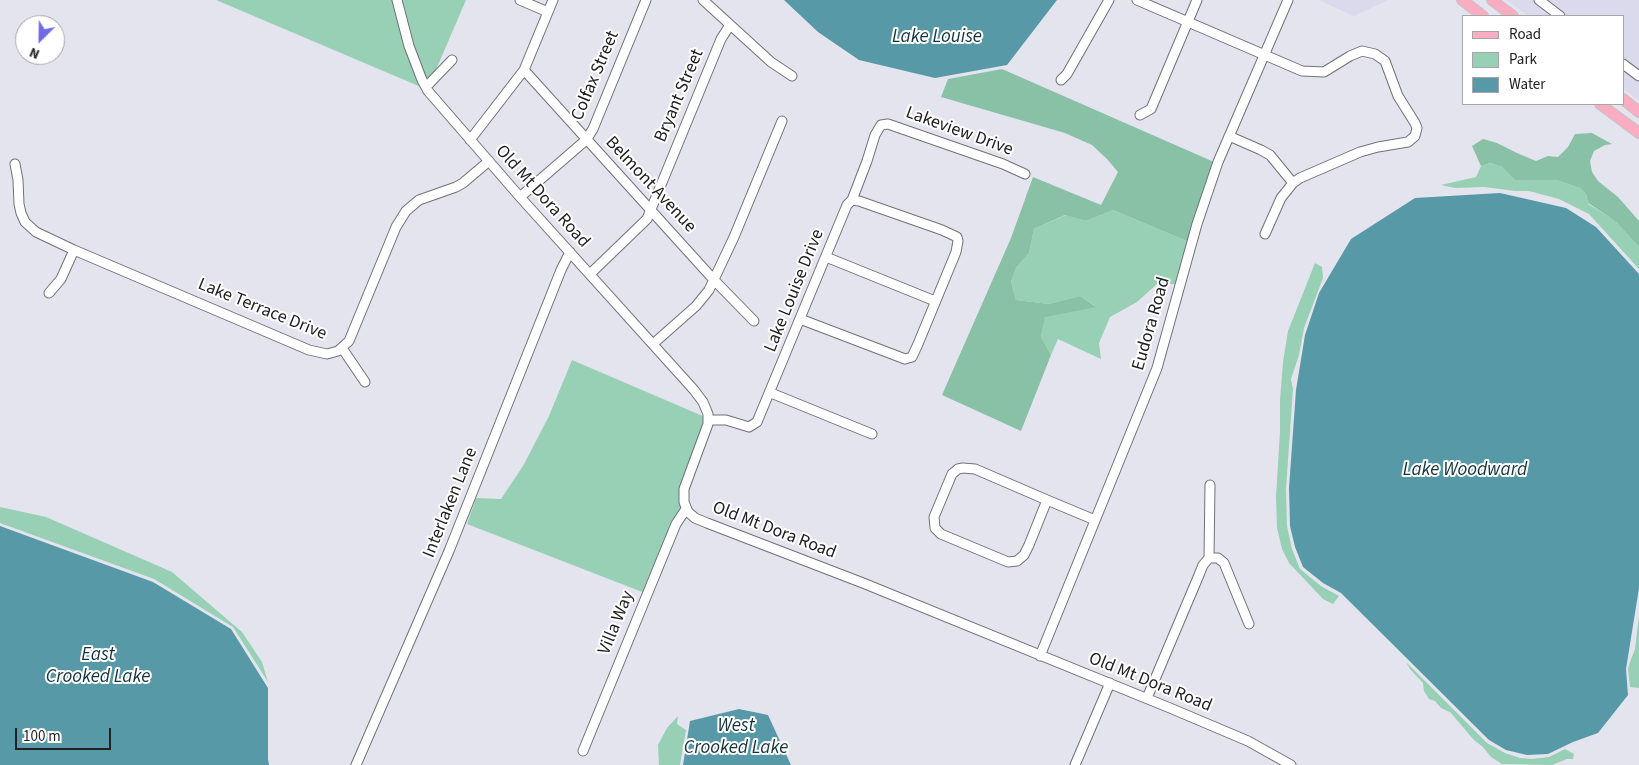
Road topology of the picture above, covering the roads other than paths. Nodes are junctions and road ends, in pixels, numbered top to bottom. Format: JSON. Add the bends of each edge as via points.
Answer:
{"nodes":[{"id":1,"x":397,"y":0,"type":"edge"},
{"id":2,"x":520,"y":0,"type":"edge"},
{"id":3,"x":553,"y":0,"type":"edge"},
{"id":4,"x":646,"y":0,"type":"edge"},
{"id":5,"x":703,"y":0,"type":"edge"},
{"id":6,"x":1109,"y":0,"type":"edge"},
{"id":7,"x":1137,"y":0,"type":"edge"},
{"id":8,"x":1198,"y":0,"type":"edge"},
{"id":9,"x":1288,"y":0,"type":"edge"},
{"id":10,"x":1462,"y":0,"type":"edge"},
{"id":11,"x":1492,"y":0,"type":"edge"},
{"id":12,"x":1539,"y":0,"type":"edge"},
{"id":13,"x":548,"y":12,"type":"junction"},
{"id":14,"x":1482,"y":15,"type":"edge"},
{"id":15,"x":1512,"y":15,"type":"edge"},
{"id":16,"x":1559,"y":15,"type":"edge"},
{"id":17,"x":1189,"y":23,"type":"junction"},
{"id":18,"x":730,"y":25,"type":"junction"},
{"id":19,"x":1264,"y":55,"type":"junction"},
{"id":20,"x":452,"y":60,"type":"dead end"},
{"id":21,"x":1624,"y":65,"type":"edge"},
{"id":22,"x":524,"y":70,"type":"junction"},
{"id":23,"x":792,"y":76,"type":"dead end"},
{"id":24,"x":1639,"y":76,"type":"edge"},
{"id":25,"x":1061,"y":80,"type":"dead end"},
{"id":26,"x":426,"y":87,"type":"junction"},
{"id":27,"x":1624,"y":101,"type":"edge"},
{"id":28,"x":1601,"y":105,"type":"edge"},
{"id":29,"x":1639,"y":112,"type":"edge"},
{"id":30,"x":1140,"y":115,"type":"dead end"},
{"id":31,"x":782,"y":121,"type":"dead end"},
{"id":32,"x":881,"y":125,"type":"joint"},
{"id":33,"x":1639,"y":133,"type":"edge"},
{"id":34,"x":1229,"y":136,"type":"junction"},
{"id":35,"x":470,"y":140,"type":"junction"},
{"id":36,"x":586,"y":140,"type":"junction"},
{"id":37,"x":489,"y":161,"type":"junction"},
{"id":38,"x":15,"y":164,"type":"dead end"},
{"id":39,"x":1025,"y":174,"type":"dead end"},
{"id":40,"x":1293,"y":183,"type":"junction"},
{"id":41,"x":520,"y":197,"type":"junction"},
{"id":42,"x":852,"y":200,"type":"junction"},
{"id":43,"x":651,"y":210,"type":"junction"},
{"id":44,"x":1265,"y":234,"type":"dead end"},
{"id":45,"x":74,"y":250,"type":"junction"},
{"id":46,"x":570,"y":252,"type":"junction"},
{"id":47,"x":826,"y":257,"type":"junction"},
{"id":48,"x":590,"y":274,"type":"junction"},
{"id":49,"x":714,"y":280,"type":"junction"},
{"id":50,"x":49,"y":293,"type":"dead end"},
{"id":51,"x":935,"y":301,"type":"junction"},
{"id":52,"x":800,"y":319,"type":"junction"},
{"id":53,"x":754,"y":321,"type":"dead end"},
{"id":54,"x":653,"y":344,"type":"junction"},
{"id":55,"x":342,"y":348,"type":"junction"},
{"id":56,"x":365,"y":382,"type":"dead end"},
{"id":57,"x":770,"y":393,"type":"junction"},
{"id":58,"x":709,"y":420,"type":"junction"},
{"id":59,"x":872,"y":434,"type":"dead end"},
{"id":60,"x":1210,"y":485,"type":"dead end"},
{"id":61,"x":1047,"y":500,"type":"junction"},
{"id":62,"x":686,"y":509,"type":"junction"},
{"id":63,"x":1095,"y":520,"type":"junction"},
{"id":64,"x":1209,"y":558,"type":"junction"},
{"id":65,"x":1249,"y":624,"type":"dead end"},
{"id":66,"x":1040,"y":656,"type":"junction"},
{"id":67,"x":1110,"y":683,"type":"junction"},
{"id":68,"x":1147,"y":698,"type":"junction"},
{"id":69,"x":583,"y":751,"type":"dead end"},
{"id":70,"x":356,"y":765,"type":"edge"},
{"id":71,"x":1075,"y":765,"type":"edge"},
{"id":72,"x":1291,"y":765,"type":"edge"}],
"edges":[{"from":1,"to":26,"type":"street","name":"Old Mt Dora Road","via":[[409,46]]},
{"from":2,"to":13,"type":"street"},
{"from":3,"to":13,"type":"street"},
{"from":4,"to":36,"type":"street","name":"Colfax Street"},
{"from":5,"to":18,"type":"street"},
{"from":6,"to":25,"type":"street"},
{"from":7,"to":17,"type":"street"},
{"from":8,"to":17,"type":"street"},
{"from":9,"to":19,"type":"street","name":"Eudora Road"},
{"from":10,"to":14,"type":"main road"},
{"from":11,"to":15,"type":"main road"},
{"from":12,"to":16,"type":"street"},
{"from":13,"to":22,"type":"street"},
{"from":17,"to":19,"type":"street"},
{"from":17,"to":30,"type":"street","via":[[1151,109]]},
{"from":18,"to":23,"type":"street","via":[[771,62]]},
{"from":18,"to":43,"type":"street","name":"Bryant Street","via":[[721,39]]},
{"from":19,"to":34,"type":"street","name":"Eudora Road"},
{"from":19,"to":40,"type":"street","via":[[1302,71],[1318,73],[1328,71],[1357,53],[1375,54],[1385,62],[1398,96],[1417,128],[1415,136],[1408,142],[1360,152]]},
{"from":20,"to":26,"type":"street"},
{"from":21,"to":24,"type":"street"},
{"from":22,"to":35,"type":"street"},
{"from":22,"to":36,"type":"street","name":"Belmont Avenue"},
{"from":26,"to":35,"type":"street","name":"Old Mt Dora Road"},
{"from":27,"to":29,"type":"main road"},
{"from":28,"to":33,"type":"main road"},
{"from":31,"to":49,"type":"street"},
{"from":32,"to":39,"type":"street","name":"Lakeview Drive","via":[[888,124]]},
{"from":32,"to":42,"type":"street","name":"Lake Louise Drive"},
{"from":34,"to":40,"type":"street","via":[[1270,155]]},
{"from":34,"to":63,"type":"street","name":"Eudora Road","via":[[1208,189],[1157,368]]},
{"from":35,"to":37,"type":"street","name":"Old Mt Dora Road"},
{"from":36,"to":41,"type":"street","name":"Colfax Street"},
{"from":36,"to":43,"type":"street","name":"Belmont Avenue"},
{"from":37,"to":41,"type":"street","name":"Old Mt Dora Road"},
{"from":37,"to":55,"type":"street","name":"Lake Terrace Drive","via":[[463,183],[419,200],[406,211],[396,227],[349,341]]},
{"from":38,"to":45,"type":"street","name":"Lake Terrace Drive","via":[[19,204],[25,222],[36,232]]},
{"from":40,"to":44,"type":"street","via":[[1281,198]]},
{"from":41,"to":46,"type":"street","name":"Old Mt Dora Road"},
{"from":42,"to":47,"type":"street","name":"Lake Louise Drive"},
{"from":42,"to":51,"type":"street","via":[[956,237],[956,252]]},
{"from":43,"to":48,"type":"street","name":"Bryant Street","via":[[648,219]]},
{"from":43,"to":49,"type":"street","name":"Belmont Avenue"},
{"from":45,"to":50,"type":"street","via":[[61,280]]},
{"from":45,"to":55,"type":"street","name":"Lake Terrace Drive","via":[[309,350],[327,354]]},
{"from":46,"to":48,"type":"street","name":"Old Mt Dora Road"},
{"from":46,"to":70,"type":"street","name":"Interlaken Lane","via":[[449,551]]},
{"from":47,"to":51,"type":"street"},
{"from":47,"to":52,"type":"street","name":"Lake Louise Drive"},
{"from":48,"to":54,"type":"street","name":"Old Mt Dora Road"},
{"from":49,"to":53,"type":"street","name":"Belmont Avenue"},
{"from":49,"to":54,"type":"street","via":[[696,306]]},
{"from":51,"to":52,"type":"street","via":[[912,357],[904,360]]},
{"from":52,"to":57,"type":"street","name":"Lake Louise Drive"},
{"from":54,"to":58,"type":"street","name":"Old Mt Dora Road","via":[[694,390],[706,408]]},
{"from":55,"to":56,"type":"street"},
{"from":57,"to":58,"type":"street","name":"Lake Louise Drive","via":[[752,426]]},
{"from":57,"to":59,"type":"street"},
{"from":58,"to":62,"type":"street","name":"Old Mt Dora Road","via":[[684,488]]},
{"from":60,"to":64,"type":"street"},
{"from":61,"to":61,"type":"street","via":[[1024,555],[1014,562],[941,534],[935,528],[934,517],[952,474],[958,469],[975,470]]},
{"from":61,"to":63,"type":"street"},
{"from":62,"to":66,"type":"street","name":"Old Mt Dora Road","via":[[707,523]]},
{"from":62,"to":69,"type":"street","name":"Villa Way","via":[[676,524]]},
{"from":63,"to":66,"type":"street","name":"Eudora Road"},
{"from":64,"to":65,"type":"street","via":[[1218,558],[1224,563]]},
{"from":64,"to":68,"type":"street","via":[[1203,565]]},
{"from":66,"to":67,"type":"street","name":"Old Mt Dora Road"},
{"from":67,"to":68,"type":"street","name":"Old Mt Dora Road"},
{"from":67,"to":71,"type":"street"},
{"from":68,"to":72,"type":"street","name":"Old Mt Dora Road","via":[[1248,741]]}]}
